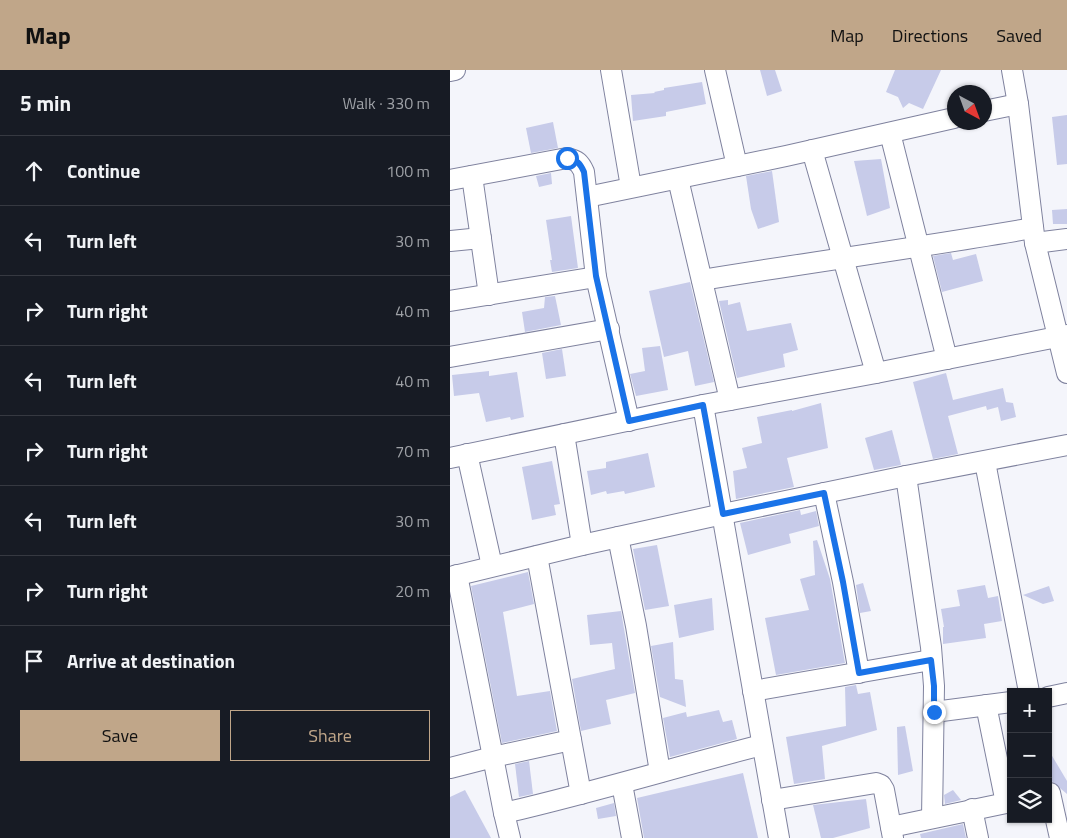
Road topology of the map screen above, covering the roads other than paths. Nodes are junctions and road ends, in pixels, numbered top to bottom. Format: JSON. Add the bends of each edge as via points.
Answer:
{"nodes":[{"id":1,"x":454,"y":70,"type":"edge"},
{"id":2,"x":611,"y":70,"type":"edge"},
{"id":3,"x":715,"y":70,"type":"edge"},
{"id":4,"x":1012,"y":70,"type":"edge"},
{"id":5,"x":450,"y":71,"type":"edge"},
{"id":6,"x":1018,"y":104,"type":"junction"},
{"id":7,"x":992,"y":109,"type":"edge"},
{"id":8,"x":947,"y":120,"type":"edge"},
{"id":9,"x":890,"y":133,"type":"junction"},
{"id":10,"x":812,"y":150,"type":"junction"},
{"id":11,"x":736,"y":166,"type":"junction"},
{"id":12,"x":472,"y":176,"type":"junction"},
{"id":13,"x":678,"y":179,"type":"junction"},
{"id":14,"x":450,"y":180,"type":"edge"},
{"id":15,"x":631,"y":187,"type":"junction"},
{"id":16,"x":587,"y":197,"type":"junction"},
{"id":17,"x":1034,"y":236,"type":"junction"},
{"id":18,"x":481,"y":238,"type":"junction"},
{"id":19,"x":1067,"y":239,"type":"edge"},
{"id":20,"x":450,"y":241,"type":"edge"},
{"id":21,"x":919,"y":248,"type":"junction"},
{"id":22,"x":843,"y":257,"type":"junction"},
{"id":23,"x":596,"y":276,"type":"junction"},
{"id":24,"x":702,"y":280,"type":"junction"},
{"id":25,"x":489,"y":295,"type":"junction"},
{"id":26,"x":450,"y":301,"type":"edge"},
{"id":27,"x":609,"y":329,"type":"junction"},
{"id":28,"x":1063,"y":336,"type":"edge"},
{"id":29,"x":450,"y":357,"type":"edge"},
{"id":30,"x":947,"y":359,"type":"junction"},
{"id":31,"x":876,"y":373,"type":"junction"},
{"id":32,"x":1067,"y":373,"type":"edge"},
{"id":33,"x":730,"y":400,"type":"junction"},
{"id":34,"x":703,"y":405,"type":"junction"},
{"id":35,"x":629,"y":421,"type":"junction"},
{"id":36,"x":564,"y":434,"type":"junction"},
{"id":37,"x":1067,"y":445,"type":"edge"},
{"id":38,"x":458,"y":456,"type":"edge"},
{"id":39,"x":985,"y":462,"type":"junction"},
{"id":40,"x":906,"y":476,"type":"junction"},
{"id":41,"x":824,"y":493,"type":"junction"},
{"id":42,"x":723,"y":514,"type":"junction"},
{"id":43,"x":618,"y":536,"type":"junction"},
{"id":44,"x":582,"y":544,"type":"junction"},
{"id":45,"x":537,"y":556,"type":"junction"},
{"id":46,"x":492,"y":566,"type":"junction"},
{"id":47,"x":454,"y":576,"type":"edge"},
{"id":48,"x":931,"y":660,"type":"junction"},
{"id":49,"x":859,"y":673,"type":"junction"},
{"id":50,"x":1028,"y":688,"type":"edge"},
{"id":51,"x":753,"y":691,"type":"junction"},
{"id":52,"x":1067,"y":693,"type":"edge"},
{"id":53,"x":1052,"y":696,"type":"edge"},
{"id":54,"x":1007,"y":702,"type":"edge"},
{"id":55,"x":986,"y":705,"type":"junction"},
{"id":56,"x":934,"y":712,"type":"junction"},
{"id":57,"x":571,"y":740,"type":"junction"},
{"id":58,"x":762,"y":745,"type":"junction"},
{"id":59,"x":493,"y":757,"type":"junction"},
{"id":60,"x":450,"y":768,"type":"edge"},
{"id":61,"x":660,"y":772,"type":"junction"},
{"id":62,"x":622,"y":784,"type":"junction"},
{"id":63,"x":1055,"y":792,"type":"edge"},
{"id":64,"x":581,"y":794,"type":"junction"},
{"id":65,"x":1007,"y":798,"type":"edge"},
{"id":66,"x":772,"y":800,"type":"junction"},
{"id":67,"x":1007,"y":802,"type":"edge"},
{"id":68,"x":972,"y":810,"type":"junction"},
{"id":69,"x":504,"y":813,"type":"junction"},
{"id":70,"x":932,"y":818,"type":"junction"},
{"id":71,"x":892,"y":833,"type":"edge"},
{"id":72,"x":510,"y":838,"type":"edge"},
{"id":73,"x":632,"y":838,"type":"edge"},
{"id":74,"x":779,"y":838,"type":"edge"},
{"id":75,"x":978,"y":838,"type":"edge"},
{"id":76,"x":1060,"y":838,"type":"edge"}],
"edges":[{"from":1,"to":5,"type":"street"},
{"from":2,"to":15,"type":"street"},
{"from":3,"to":11,"type":"street"},
{"from":4,"to":6,"type":"street"},
{"from":6,"to":7,"type":"street"},
{"from":6,"to":17,"type":"street"},
{"from":8,"to":9,"type":"street"},
{"from":9,"to":10,"type":"street"},
{"from":9,"to":21,"type":"street"},
{"from":10,"to":11,"type":"street"},
{"from":10,"to":22,"type":"street"},
{"from":11,"to":13,"type":"street"},
{"from":12,"to":14,"type":"street"},
{"from":12,"to":16,"type":"street","via":[[567,158],[581,164]]},
{"from":12,"to":18,"type":"street"},
{"from":13,"to":15,"type":"street"},
{"from":13,"to":24,"type":"street"},
{"from":15,"to":16,"type":"street"},
{"from":16,"to":23,"type":"street"},
{"from":17,"to":19,"type":"street"},
{"from":17,"to":21,"type":"street"},
{"from":17,"to":28,"type":"street"},
{"from":18,"to":20,"type":"street"},
{"from":18,"to":25,"type":"street"},
{"from":21,"to":22,"type":"street"},
{"from":21,"to":30,"type":"street"},
{"from":22,"to":24,"type":"street"},
{"from":22,"to":31,"type":"street"},
{"from":23,"to":25,"type":"street"},
{"from":23,"to":27,"type":"street"},
{"from":24,"to":33,"type":"street"},
{"from":25,"to":26,"type":"street"},
{"from":27,"to":29,"type":"street"},
{"from":27,"to":35,"type":"street"},
{"from":28,"to":30,"type":"street"},
{"from":28,"to":32,"type":"street"},
{"from":30,"to":31,"type":"street"},
{"from":31,"to":33,"type":"street"},
{"from":33,"to":34,"type":"street"},
{"from":34,"to":35,"type":"street"},
{"from":34,"to":42,"type":"street"},
{"from":35,"to":36,"type":"street"},
{"from":36,"to":38,"type":"street"},
{"from":36,"to":44,"type":"street"},
{"from":37,"to":39,"type":"street"},
{"from":38,"to":46,"type":"street"},
{"from":39,"to":40,"type":"street"},
{"from":39,"to":50,"type":"street"},
{"from":40,"to":41,"type":"street"},
{"from":40,"to":48,"type":"street"},
{"from":41,"to":42,"type":"street"},
{"from":41,"to":49,"type":"street"},
{"from":42,"to":43,"type":"street"},
{"from":42,"to":51,"type":"street"},
{"from":43,"to":44,"type":"street"},
{"from":43,"to":61,"type":"street"},
{"from":44,"to":45,"type":"street"},
{"from":45,"to":46,"type":"street"},
{"from":45,"to":57,"type":"street"},
{"from":46,"to":47,"type":"street"},
{"from":47,"to":59,"type":"street"},
{"from":48,"to":49,"type":"street"},
{"from":48,"to":56,"type":"street"},
{"from":49,"to":51,"type":"street"},
{"from":51,"to":58,"type":"street"},
{"from":52,"to":53,"type":"street"},
{"from":54,"to":55,"type":"street"},
{"from":55,"to":56,"type":"street"},
{"from":55,"to":65,"type":"street"},
{"from":56,"to":70,"type":"street"},
{"from":57,"to":59,"type":"street"},
{"from":57,"to":64,"type":"street"},
{"from":58,"to":61,"type":"street"},
{"from":58,"to":66,"type":"street"},
{"from":59,"to":60,"type":"street"},
{"from":59,"to":69,"type":"street"},
{"from":61,"to":62,"type":"street"},
{"from":62,"to":64,"type":"street"},
{"from":62,"to":73,"type":"street"},
{"from":63,"to":76,"type":"street"},
{"from":64,"to":69,"type":"street"},
{"from":66,"to":71,"type":"street","via":[[876,783],[884,790]]},
{"from":66,"to":74,"type":"street"},
{"from":67,"to":68,"type":"street"},
{"from":68,"to":70,"type":"street"},
{"from":68,"to":75,"type":"street"},
{"from":69,"to":72,"type":"street"},
{"from":70,"to":71,"type":"street"}]}
